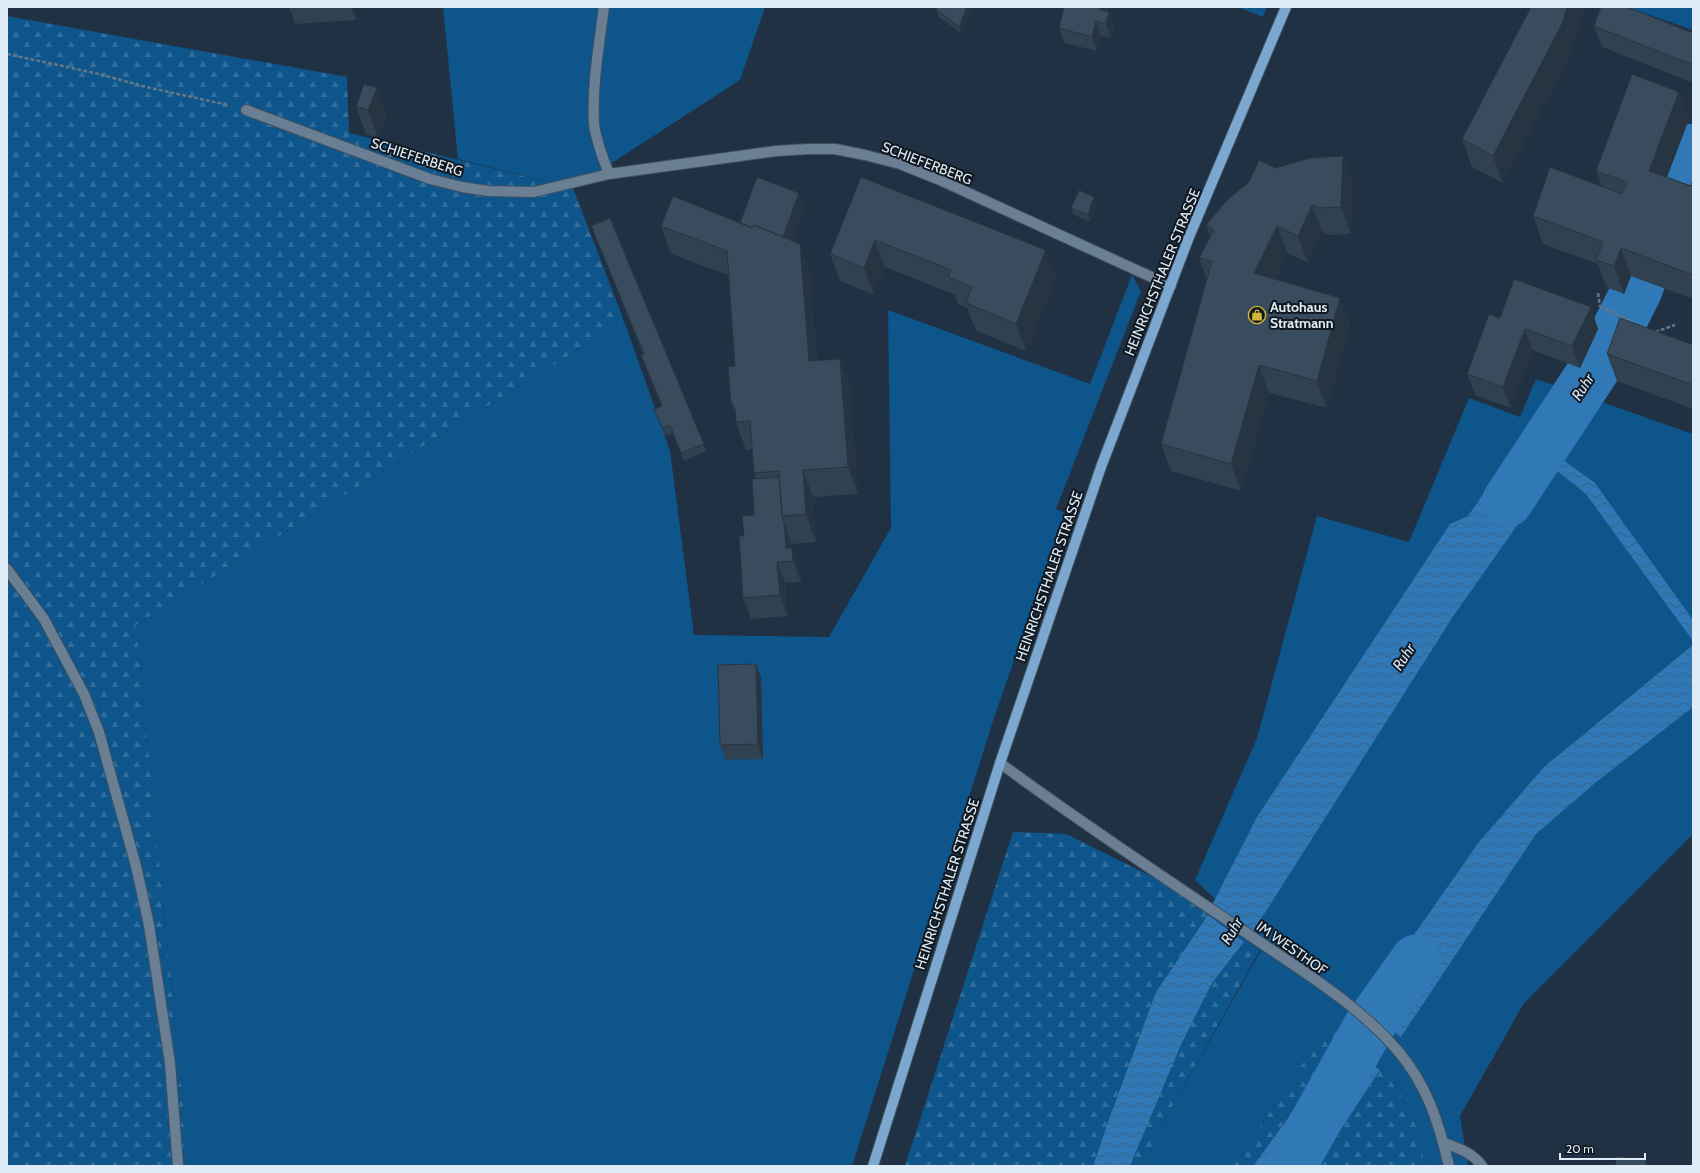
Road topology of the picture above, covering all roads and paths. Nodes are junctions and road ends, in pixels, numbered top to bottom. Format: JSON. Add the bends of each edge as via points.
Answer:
{"nodes":[{"id":1,"x":604,"y":7,"type":"edge"},
{"id":2,"x":1286,"y":7,"type":"edge"},
{"id":3,"x":7,"y":54,"type":"edge"},
{"id":4,"x":246,"y":110,"type":"joint"},
{"id":5,"x":609,"y":174,"type":"junction"},
{"id":6,"x":1170,"y":286,"type":"junction"},
{"id":7,"x":1598,"y":293,"type":"dead end"},
{"id":8,"x":1637,"y":325,"type":"edge"},
{"id":9,"x":1675,"y":326,"type":"dead end"},
{"id":10,"x":1649,"y":330,"type":"edge"},
{"id":11,"x":7,"y":569,"type":"edge"},
{"id":12,"x":1000,"y":763,"type":"junction"},
{"id":13,"x":1444,"y":1143,"type":"junction"},
{"id":14,"x":178,"y":1166,"type":"edge"},
{"id":15,"x":873,"y":1166,"type":"edge"},
{"id":16,"x":1449,"y":1166,"type":"edge"},
{"id":17,"x":1482,"y":1166,"type":"edge"}],
"edges":[{"from":1,"to":5,"type":"street","via":[[596,76],[594,124]]},
{"from":2,"to":6,"type":"main road","name":"HEINRICHSTHALER STRASSE"},
{"from":3,"to":4,"type":"path"},
{"from":4,"to":5,"type":"street","name":"SCHIEFERBERG","via":[[430,179],[462,187],[488,191],[534,192]]},
{"from":5,"to":6,"type":"street","name":"SCHIEFERBERG","via":[[776,151],[835,150],[864,155],[900,164],[940,180]]},
{"from":6,"to":12,"type":"main road","name":"HEINRICHSTHALER STRASSE","via":[[1101,467]]},
{"from":7,"to":8,"type":"path","via":[[1600,306]]},
{"from":9,"to":10,"type":"path","via":[[1654,332]]},
{"from":11,"to":14,"type":"street","via":[[44,619],[84,694],[99,732],[136,866],[149,925],[170,1063]]},
{"from":12,"to":13,"type":"street","name":"IM WESTHOF","via":[[1353,1008],[1379,1031],[1413,1072],[1429,1099]]},
{"from":12,"to":15,"type":"main road","name":"HEINRICHSTHALER STRASSE"},
{"from":13,"to":16,"type":"street","name":"IM WESTHOF"},
{"from":13,"to":17,"type":"street","via":[[1471,1155]]}]}
